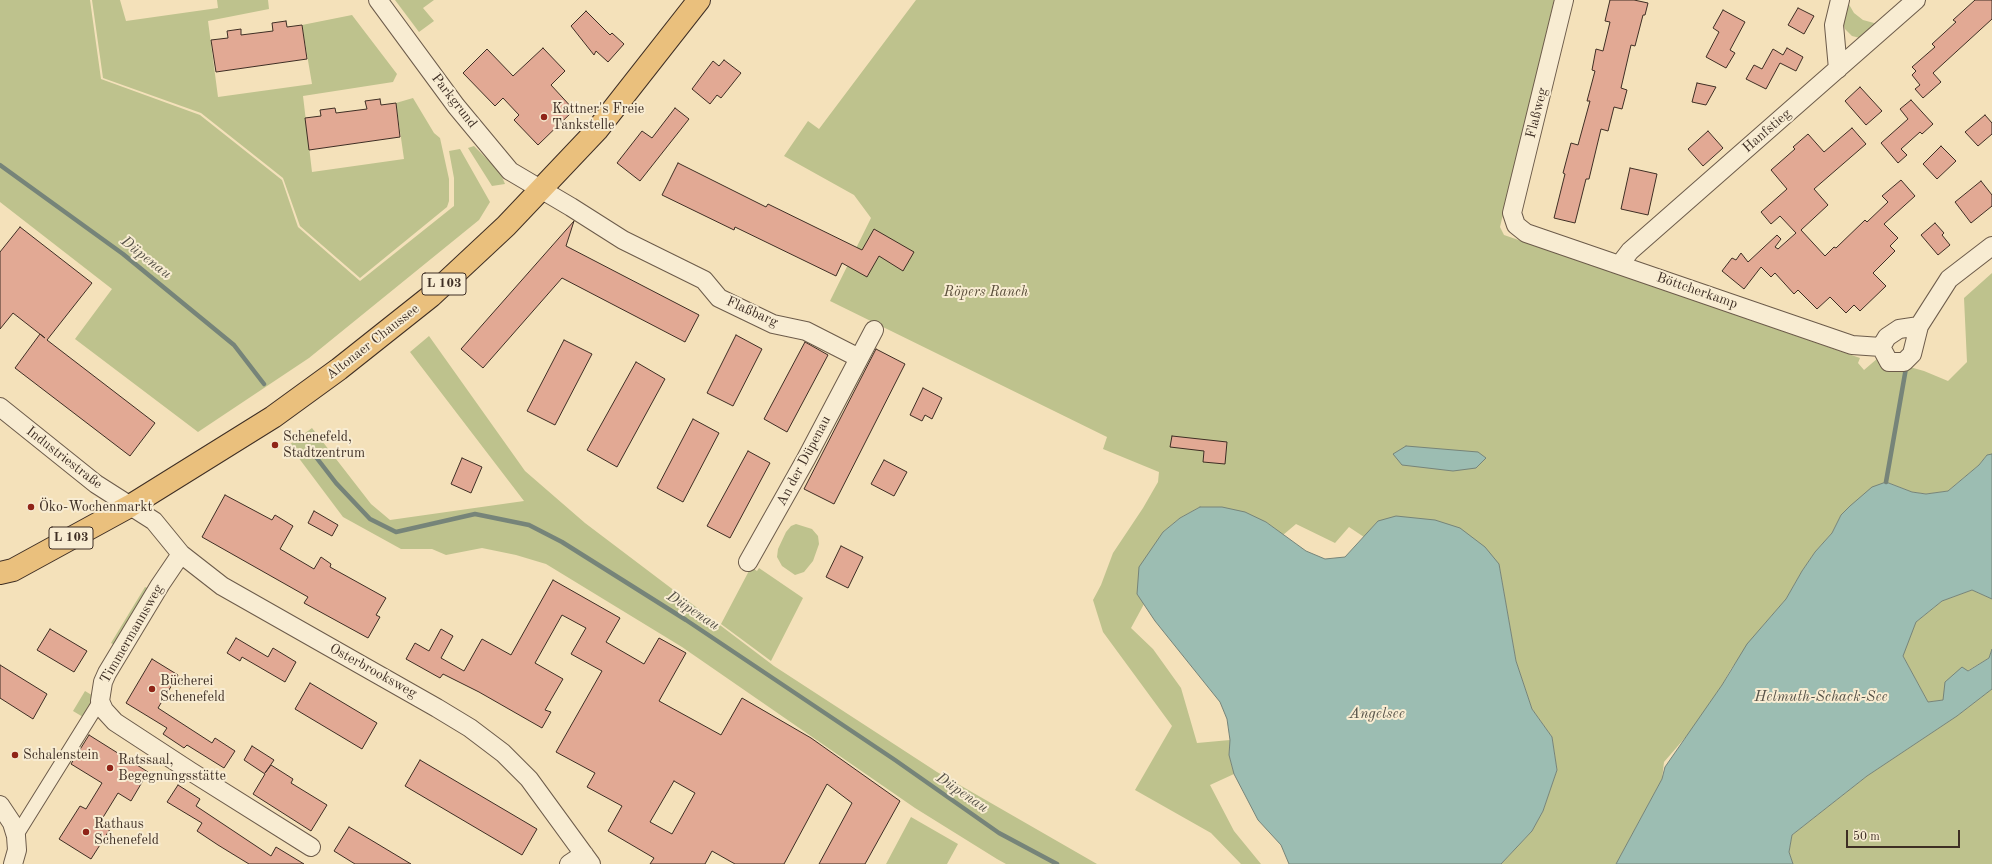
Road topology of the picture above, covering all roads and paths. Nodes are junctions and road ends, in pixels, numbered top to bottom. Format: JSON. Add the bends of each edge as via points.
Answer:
{"nodes":[{"id":1,"x":378,"y":0,"type":"edge"},
{"id":2,"x":699,"y":0,"type":"edge"},
{"id":3,"x":1564,"y":0,"type":"edge"},
{"id":4,"x":1840,"y":0,"type":"edge"},
{"id":5,"x":1916,"y":0,"type":"edge"},
{"id":6,"x":1838,"y":69,"type":"junction"},
{"id":7,"x":541,"y":190,"type":"junction"},
{"id":8,"x":1516,"y":225,"type":"joint"},
{"id":9,"x":1992,"y":246,"type":"edge"},
{"id":10,"x":1620,"y":264,"type":"junction"},
{"id":11,"x":1919,"y":326,"type":"junction"},
{"id":12,"x":874,"y":330,"type":"dead end"},
{"id":13,"x":1881,"y":347,"type":"junction"},
{"id":14,"x":859,"y":358,"type":"junction"},
{"id":15,"x":0,"y":407,"type":"edge"},
{"id":16,"x":130,"y":506,"type":"junction"},
{"id":17,"x":181,"y":554,"type":"junction"},
{"id":18,"x":748,"y":562,"type":"dead end"},
{"id":19,"x":4,"y":576,"type":"edge"},
{"id":20,"x":100,"y":701,"type":"junction"},
{"id":21,"x":0,"y":805,"type":"edge"},
{"id":22,"x":16,"y":836,"type":"junction"},
{"id":23,"x":311,"y":847,"type":"dead end"},
{"id":24,"x":588,"y":859,"type":"edge"},
{"id":25,"x":13,"y":864,"type":"edge"},
{"id":26,"x":569,"y":864,"type":"edge"}],
"edges":[{"from":1,"to":7,"type":"street","name":"Parkgrund","via":[[456,106],[510,171]]},
{"from":2,"to":7,"type":"main road","name":"Altonaer Chaussee","number":"L 103","via":[[618,106]]},
{"from":3,"to":8,"type":"street","name":"Flaßweg","via":[[1512,213]]},
{"from":4,"to":6,"type":"street","via":[[1834,25]]},
{"from":5,"to":6,"type":"street","name":"Hanfstieg"},
{"from":6,"to":10,"type":"street","name":"Hanfstieg","via":[[1630,251]]},
{"from":7,"to":14,"type":"street","name":"Flaßbarg","via":[[623,240],[704,280],[719,298],[773,324],[806,331]]},
{"from":7,"to":16,"type":"main road","name":"Altonaer Chaussee","number":"L 103","via":[[431,296],[339,369],[273,417]]},
{"from":8,"to":10,"type":"street","name":"Böttcherkamp","via":[[1526,233]]},
{"from":9,"to":11,"type":"street","via":[[1949,279]]},
{"from":10,"to":13,"type":"street","name":"Böttcherkamp","via":[[1852,345]]},
{"from":11,"to":13,"type":"street","via":[[1899,329],[1887,336]]},
{"from":11,"to":13,"type":"street","via":[[1912,354],[1904,362],[1889,362]]},
{"from":12,"to":14,"type":"street"},
{"from":14,"to":18,"type":"street","name":"An der Düpenau"},
{"from":15,"to":16,"type":"street","name":"Industriestraße","via":[[96,484]]},
{"from":16,"to":17,"type":"street","name":"Osterbrooksweg","via":[[154,521]]},
{"from":16,"to":19,"type":"main road","name":"Altonaer Chaussee","number":"L 103"},
{"from":17,"to":20,"type":"street","name":"Timmermannsweg","via":[[102,682]]},
{"from":17,"to":24,"type":"street","name":"Osterbrooksweg","via":[[222,586],[470,728],[503,753],[529,779]]},
{"from":20,"to":22,"type":"street"},
{"from":20,"to":23,"type":"street","name":"Timmermannsweg","via":[[115,722]]},
{"from":21,"to":22,"type":"street","via":[[12,823]]},
{"from":22,"to":25,"type":"street","via":[[17,850]]},
{"from":24,"to":26,"type":"street"}]}
